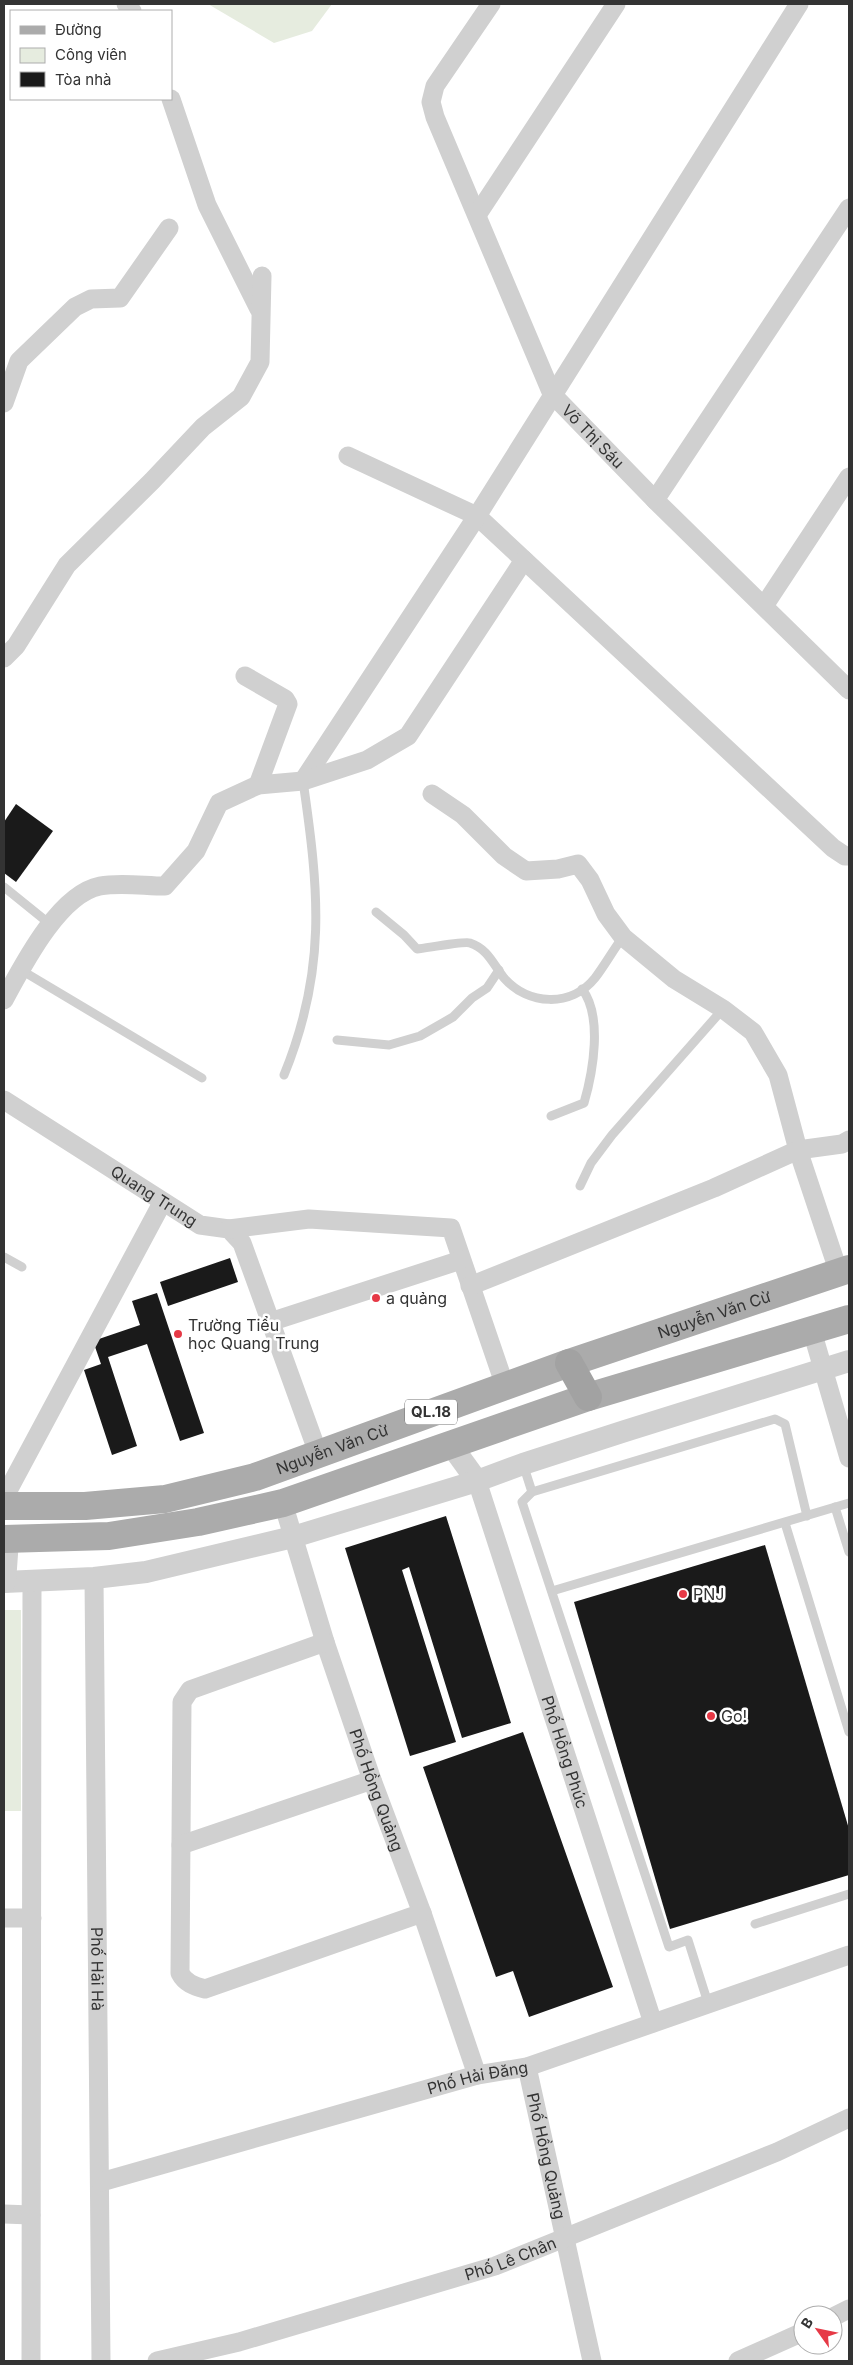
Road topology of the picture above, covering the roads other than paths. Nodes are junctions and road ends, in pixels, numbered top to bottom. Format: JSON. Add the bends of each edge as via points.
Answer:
{"nodes":[{"id":1,"x":491,"y":4,"type":"edge"},
{"id":2,"x":616,"y":4,"type":"edge"},
{"id":3,"x":799,"y":4,"type":"edge"},
{"id":4,"x":170,"y":100,"type":"edge"},
{"id":5,"x":849,"y":208,"type":"edge"},
{"id":6,"x":477,"y":215,"type":"junction"},
{"id":7,"x":169,"y":228,"type":"dead end"},
{"id":8,"x":262,"y":276,"type":"dead end"},
{"id":9,"x":260,"y":310,"type":"junction"},
{"id":10,"x":552,"y":394,"type":"junction"},
{"id":11,"x":4,"y":403,"type":"edge"},
{"id":12,"x":348,"y":456,"type":"dead end"},
{"id":13,"x":849,"y":477,"type":"edge"},
{"id":14,"x":655,"y":500,"type":"junction"},
{"id":15,"x":477,"y":516,"type":"junction"},
{"id":16,"x":524,"y":560,"type":"junction"},
{"id":17,"x":764,"y":606,"type":"junction"},
{"id":18,"x":4,"y":658,"type":"edge"},
{"id":19,"x":245,"y":676,"type":"dead end"},
{"id":20,"x":849,"y":690,"type":"edge"},
{"id":21,"x":303,"y":781,"type":"junction"},
{"id":22,"x":258,"y":785,"type":"junction"},
{"id":23,"x":432,"y":794,"type":"dead end"},
{"id":24,"x":849,"y":856,"type":"edge"},
{"id":25,"x":4,"y":887,"type":"edge"},
{"id":26,"x":376,"y":912,"type":"dead end"},
{"id":27,"x":51,"y":926,"type":"junction"},
{"id":28,"x":623,"y":937,"type":"junction"},
{"id":29,"x":21,"y":970,"type":"junction"},
{"id":30,"x":499,"y":970,"type":"junction"},
{"id":31,"x":582,"y":989,"type":"junction"},
{"id":32,"x":4,"y":1000,"type":"edge"},
{"id":33,"x":723,"y":1009,"type":"junction"},
{"id":34,"x":337,"y":1040,"type":"dead end"},
{"id":35,"x":284,"y":1075,"type":"dead end"},
{"id":36,"x":202,"y":1078,"type":"dead end"},
{"id":37,"x":4,"y":1100,"type":"edge"},
{"id":38,"x":551,"y":1116,"type":"dead end"},
{"id":39,"x":849,"y":1140,"type":"edge"},
{"id":40,"x":798,"y":1150,"type":"junction"},
{"id":41,"x":580,"y":1186,"type":"dead end"},
{"id":42,"x":162,"y":1203,"type":"junction"},
{"id":43,"x":229,"y":1229,"type":"junction"},
{"id":44,"x":4,"y":1257,"type":"edge"},
{"id":45,"x":461,"y":1260,"type":"junction"},
{"id":46,"x":22,"y":1267,"type":"dead end"},
{"id":47,"x":844,"y":1271,"type":"edge"},
{"id":48,"x":470,"y":1286,"type":"junction"},
{"id":49,"x":849,"y":1319,"type":"edge"},
{"id":50,"x":270,"y":1322,"type":"junction"},
{"id":51,"x":812,"y":1331,"type":"junction"},
{"id":52,"x":849,"y":1361,"type":"edge"},
{"id":53,"x":569,"y":1364,"type":"junction"},
{"id":54,"x":824,"y":1370,"type":"junction"},
{"id":55,"x":505,"y":1386,"type":"junction"},
{"id":56,"x":588,"y":1397,"type":"junction"},
{"id":57,"x":451,"y":1445,"type":"junction"},
{"id":58,"x":318,"y":1453,"type":"junction"},
{"id":59,"x":849,"y":1458,"type":"edge"},
{"id":60,"x":523,"y":1464,"type":"junction"},
{"id":61,"x":477,"y":1481,"type":"junction"},
{"id":62,"x":532,"y":1492,"type":"junction"},
{"id":63,"x":4,"y":1498,"type":"edge"},
{"id":64,"x":282,"y":1503,"type":"junction"},
{"id":65,"x":849,"y":1503,"type":"edge"},
{"id":66,"x":4,"y":1506,"type":"edge"},
{"id":67,"x":835,"y":1508,"type":"junction"},
{"id":68,"x":808,"y":1516,"type":"junction"},
{"id":69,"x":784,"y":1523,"type":"junction"},
{"id":70,"x":293,"y":1538,"type":"junction"},
{"id":71,"x":6,"y":1539,"type":"edge"},
{"id":72,"x":849,"y":1552,"type":"edge"},
{"id":73,"x":94,"y":1578,"type":"junction"},
{"id":74,"x":32,"y":1581,"type":"junction"},
{"id":75,"x":4,"y":1582,"type":"edge"},
{"id":76,"x":552,"y":1591,"type":"junction"},
{"id":77,"x":325,"y":1642,"type":"junction"},
{"id":78,"x":849,"y":1732,"type":"edge"},
{"id":79,"x":372,"y":1780,"type":"junction"},
{"id":80,"x":181,"y":1845,"type":"junction"},
{"id":81,"x":849,"y":1894,"type":"edge"},
{"id":82,"x":422,"y":1913,"type":"junction"},
{"id":83,"x":4,"y":1918,"type":"edge"},
{"id":84,"x":32,"y":1918,"type":"junction"},
{"id":85,"x":755,"y":1924,"type":"dead end"},
{"id":86,"x":849,"y":1955,"type":"edge"},
{"id":87,"x":708,"y":2003,"type":"junction"},
{"id":88,"x":653,"y":2023,"type":"junction"},
{"id":89,"x":527,"y":2067,"type":"junction"},
{"id":90,"x":477,"y":2075,"type":"junction"},
{"id":91,"x":849,"y":2118,"type":"edge"},
{"id":92,"x":101,"y":2182,"type":"junction"},
{"id":93,"x":4,"y":2214,"type":"edge"},
{"id":94,"x":31,"y":2215,"type":"junction"},
{"id":95,"x":564,"y":2238,"type":"junction"},
{"id":96,"x":793,"y":2336,"type":"edge"},
{"id":97,"x":31,"y":2361,"type":"edge"},
{"id":98,"x":101,"y":2361,"type":"edge"},
{"id":99,"x":157,"y":2361,"type":"edge"},
{"id":100,"x":592,"y":2361,"type":"edge"},
{"id":101,"x":738,"y":2361,"type":"edge"}],
"edges":[{"from":1,"to":6,"type":"street","name":"Võ Thị Sáu","via":[[435,86],[432,102],[435,117]]},
{"from":2,"to":6,"type":"street"},
{"from":3,"to":10,"type":"street"},
{"from":4,"to":9,"type":"street","via":[[207,205]]},
{"from":5,"to":14,"type":"street"},
{"from":6,"to":10,"type":"street","name":"Võ Thị Sáu"},
{"from":7,"to":11,"type":"street","via":[[120,298],[91,300],[75,307],[19,361]]},
{"from":8,"to":9,"type":"street"},
{"from":9,"to":18,"type":"street","via":[[260,362],[241,397],[203,427],[67,565],[16,646]]},
{"from":10,"to":14,"type":"street","name":"Võ Thị Sáu"},
{"from":10,"to":15,"type":"street"},
{"from":12,"to":15,"type":"street"},
{"from":13,"to":17,"type":"street"},
{"from":14,"to":17,"type":"street","name":"Võ Thị Sáu"},
{"from":15,"to":16,"type":"street"},
{"from":15,"to":21,"type":"street"},
{"from":16,"to":21,"type":"street","via":[[408,736],[367,760]]},
{"from":16,"to":24,"type":"street","via":[[833,848]]},
{"from":17,"to":20,"type":"street","name":"Võ Thị Sáu"},
{"from":19,"to":22,"type":"street","via":[[285,699],[288,704]]},
{"from":21,"to":22,"type":"street"},
{"from":21,"to":35,"type":"lane","via":[[314,859],[317,933],[313,980]]},
{"from":22,"to":27,"type":"street","via":[[219,803],[196,851],[165,886],[100,886],[74,898]]},
{"from":23,"to":28,"type":"street","via":[[462,815],[504,856],[526,871],[578,864]]},
{"from":25,"to":27,"type":"lane"},
{"from":26,"to":30,"type":"lane","via":[[416,949],[467,942],[487,953]]},
{"from":27,"to":29,"type":"street","via":[[35,945]]},
{"from":28,"to":31,"type":"lane","via":[[594,980]]},
{"from":28,"to":33,"type":"street","via":[[674,979]]},
{"from":29,"to":32,"type":"street"},
{"from":29,"to":36,"type":"lane"},
{"from":30,"to":31,"type":"lane","via":[[518,991],[542,1000],[566,999]]},
{"from":30,"to":34,"type":"lane","via":[[487,988],[453,1017],[420,1036],[389,1045]]},
{"from":31,"to":38,"type":"lane","via":[[591,1000],[593,1071],[584,1103]]},
{"from":33,"to":40,"type":"street","via":[[753,1032],[778,1075]]},
{"from":33,"to":41,"type":"lane","via":[[612,1135],[591,1163]]},
{"from":37,"to":42,"type":"street","name":"Quang Trung"},
{"from":39,"to":40,"type":"street","via":[[842,1144]]},
{"from":40,"to":47,"type":"street"},
{"from":40,"to":48,"type":"street","via":[[714,1188]]},
{"from":42,"to":43,"type":"street","name":"Quang Trung","via":[[200,1225]]},
{"from":42,"to":63,"type":"street"},
{"from":43,"to":45,"type":"street","name":"Quang Trung","via":[[309,1219],[451,1228]]},
{"from":43,"to":50,"type":"street","via":[[242,1243]]},
{"from":44,"to":46,"type":"lane"},
{"from":45,"to":48,"type":"street"},
{"from":45,"to":50,"type":"street"},
{"from":47,"to":53,"type":"main road","name":"Nguyễn Văn Cừ","number":"QL.18"},
{"from":48,"to":55,"type":"street"},
{"from":49,"to":51,"type":"main road","number":"QL.18"},
{"from":50,"to":58,"type":"street"},
{"from":51,"to":54,"type":"street"},
{"from":51,"to":56,"type":"main road","number":"QL.18"},
{"from":52,"to":54,"type":"street"},
{"from":53,"to":55,"type":"main road","name":"Nguyễn Văn Cừ","number":"QL.18"},
{"from":53,"to":56,"type":"highway"},
{"from":54,"to":59,"type":"street"},
{"from":54,"to":60,"type":"street"},
{"from":55,"to":58,"type":"main road","name":"Nguyễn Văn Cừ","number":"QL.18"},
{"from":56,"to":57,"type":"main road","number":"QL.18"},
{"from":57,"to":61,"type":"street"},
{"from":57,"to":64,"type":"main road","number":"QL.18"},
{"from":58,"to":66,"type":"main road","name":"Nguyễn Văn Cừ","number":"QL.18","via":[[255,1477],[165,1499],[85,1506]]},
{"from":60,"to":61,"type":"street"},
{"from":60,"to":62,"type":"lane"},
{"from":61,"to":70,"type":"street"},
{"from":61,"to":88,"type":"street","name":"Phố Hồng Phúc"},
{"from":62,"to":68,"type":"lane","via":[[775,1419],[785,1424]]},
{"from":62,"to":76,"type":"lane","via":[[522,1502]]},
{"from":64,"to":70,"type":"street","name":"Phố Hồng Quảng"},
{"from":64,"to":71,"type":"main road","number":"QL.18","via":[[198,1522],[109,1536]]},
{"from":65,"to":67,"type":"lane"},
{"from":67,"to":68,"type":"lane"},
{"from":67,"to":72,"type":"lane"},
{"from":68,"to":69,"type":"lane"},
{"from":69,"to":76,"type":"lane"},
{"from":69,"to":78,"type":"lane"},
{"from":70,"to":73,"type":"street","via":[[146,1572]]},
{"from":70,"to":77,"type":"street","name":"Phố Hồng Quảng"},
{"from":71,"to":75,"type":"street"},
{"from":73,"to":74,"type":"street"},
{"from":73,"to":92,"type":"street","name":"Phố Hải Hà"},
{"from":74,"to":75,"type":"street"},
{"from":74,"to":84,"type":"street"},
{"from":76,"to":87,"type":"lane","via":[[669,1947],[688,1940]]},
{"from":77,"to":79,"type":"street","name":"Phố Hồng Quảng"},
{"from":77,"to":80,"type":"street","via":[[199,1686],[185,1695],[181,1710]]},
{"from":79,"to":80,"type":"street"},
{"from":79,"to":82,"type":"street","name":"Phố Hồng Quảng"},
{"from":80,"to":82,"type":"street","via":[[180,1973],[183,1979],[205,1989]]},
{"from":81,"to":85,"type":"lane"},
{"from":82,"to":90,"type":"street","name":"Phố Hồng Quảng"},
{"from":83,"to":84,"type":"street"},
{"from":84,"to":94,"type":"street"},
{"from":86,"to":87,"type":"street","name":"Phố Hải Đăng"},
{"from":87,"to":88,"type":"street","name":"Phố Hải Đăng"},
{"from":88,"to":89,"type":"street","name":"Phố Hải Đăng"},
{"from":89,"to":90,"type":"street","name":"Phố Hải Đăng"},
{"from":89,"to":95,"type":"street","name":"Phố Hồng Quảng"},
{"from":90,"to":92,"type":"street","name":"Phố Hải Đăng"},
{"from":91,"to":95,"type":"street","name":"Phố Lê Chân","via":[[776,2152]]},
{"from":92,"to":98,"type":"street","name":"Phố Hải Hà"},
{"from":93,"to":94,"type":"street"},
{"from":94,"to":97,"type":"street"},
{"from":95,"to":99,"type":"street","name":"Phố Lê Chân","via":[[485,2269],[239,2342]]},
{"from":95,"to":100,"type":"street","name":"Phố Hồng Quảng"},
{"from":96,"to":101,"type":"street"}]}
